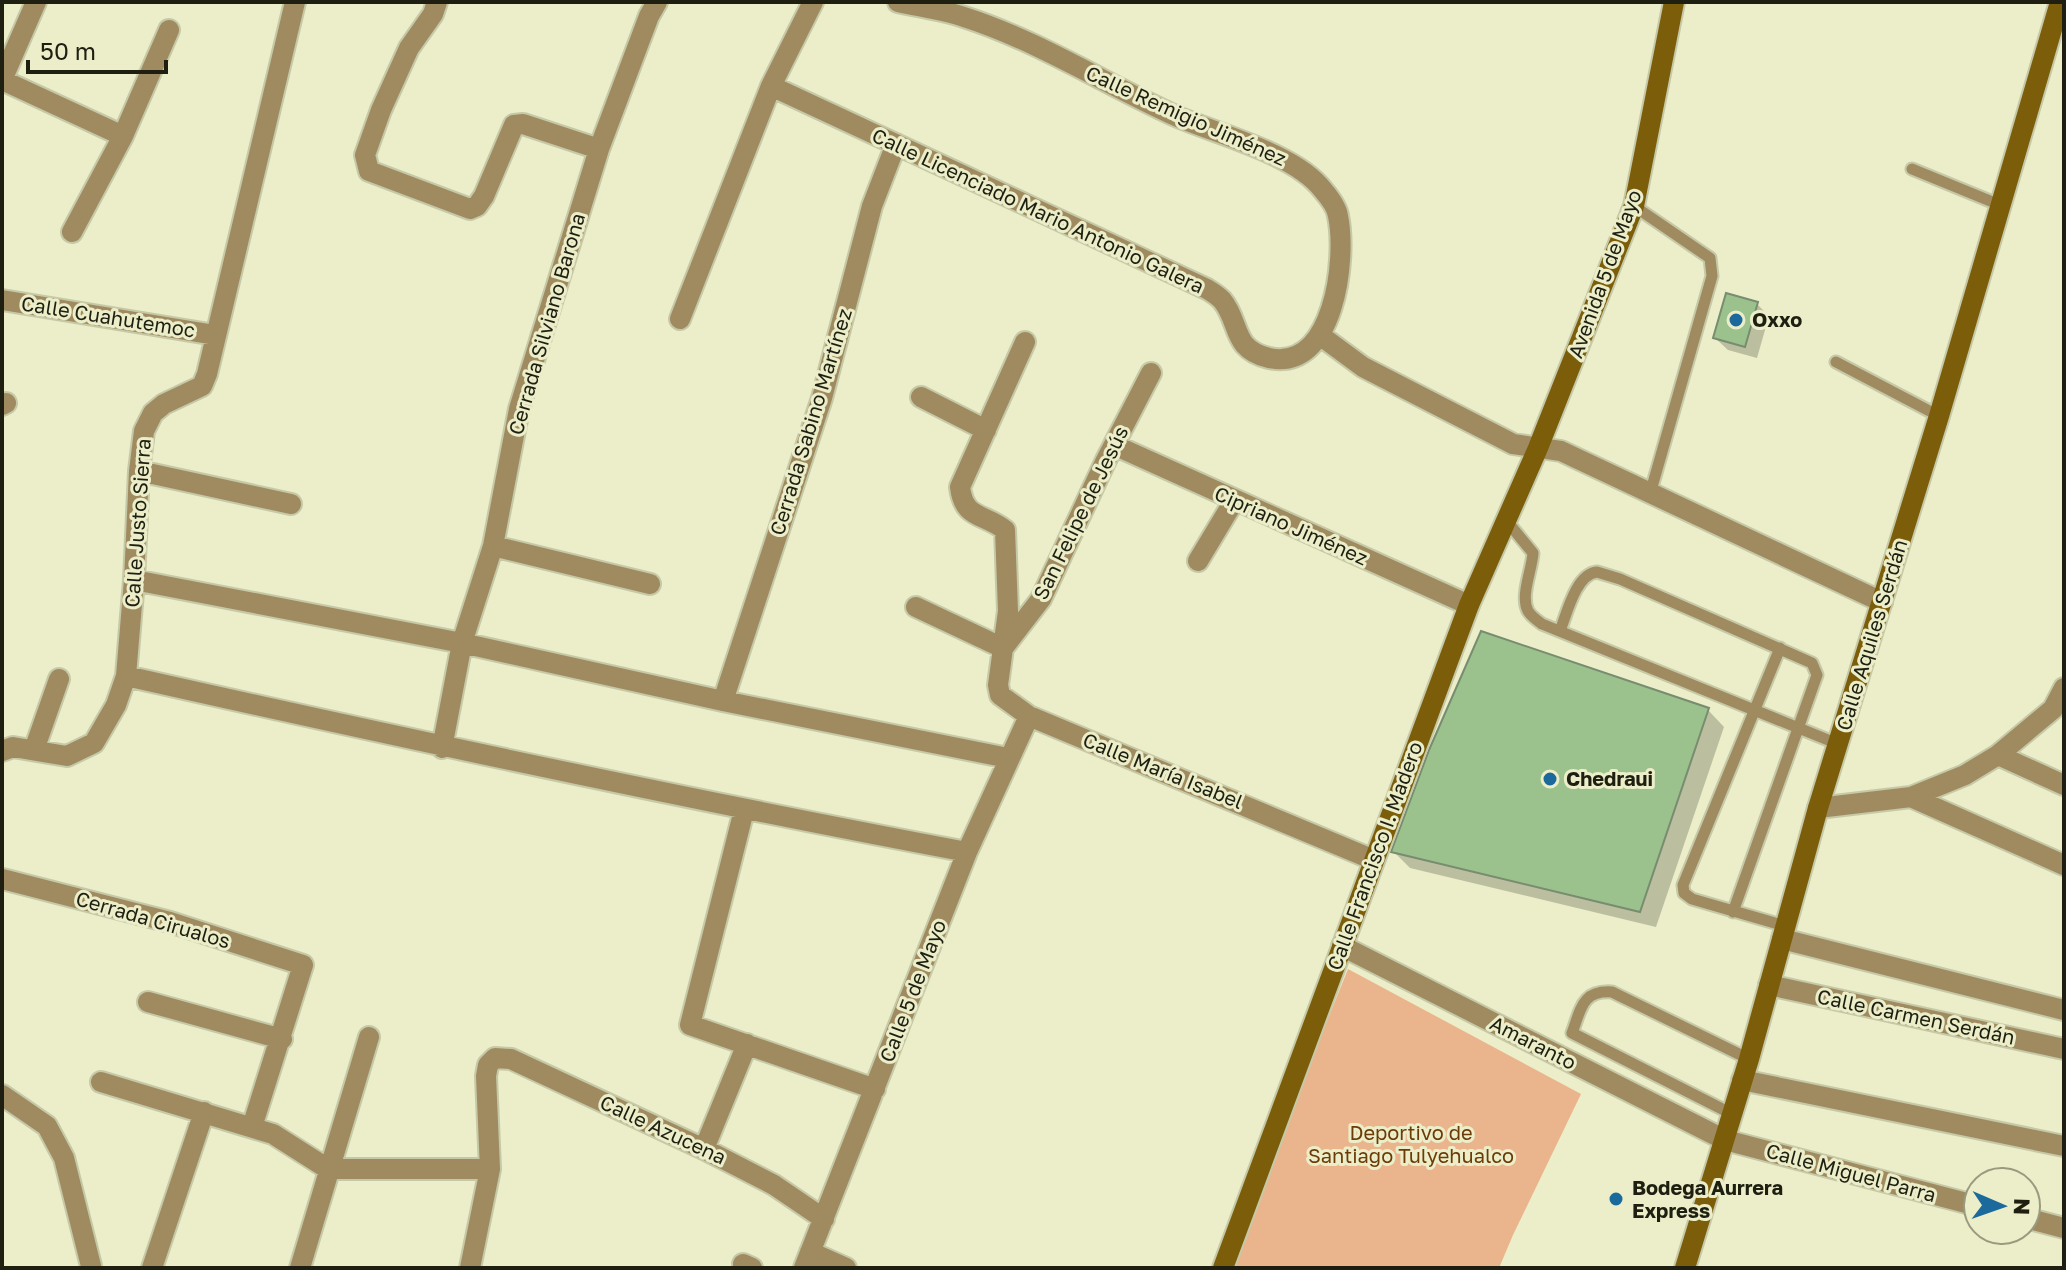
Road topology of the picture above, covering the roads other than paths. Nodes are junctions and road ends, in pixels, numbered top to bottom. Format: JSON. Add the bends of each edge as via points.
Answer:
{"nodes":[{"id":1,"x":36,"y":2,"type":"edge"},
{"id":2,"x":295,"y":2,"type":"edge"},
{"id":3,"x":437,"y":2,"type":"edge"},
{"id":4,"x":657,"y":2,"type":"edge"},
{"id":5,"x":813,"y":2,"type":"edge"},
{"id":6,"x":898,"y":2,"type":"edge"},
{"id":7,"x":1674,"y":2,"type":"edge"},
{"id":8,"x":2060,"y":2,"type":"edge"},
{"id":9,"x":169,"y":30,"type":"dead end"},
{"id":10,"x":2,"y":80,"type":"edge"},
{"id":11,"x":771,"y":86,"type":"junction"},
{"id":12,"x":123,"y":136,"type":"junction"},
{"id":13,"x":896,"y":144,"type":"junction"},
{"id":14,"x":599,"y":149,"type":"junction"},
{"id":15,"x":1912,"y":169,"type":"dead end"},
{"id":16,"x":2000,"y":205,"type":"junction"},
{"id":17,"x":1634,"y":206,"type":"junction"},
{"id":18,"x":72,"y":232,"type":"dead end"},
{"id":19,"x":2,"y":300,"type":"edge"},
{"id":20,"x":680,"y":319,"type":"dead end"},
{"id":21,"x":215,"y":335,"type":"junction"},
{"id":22,"x":1321,"y":336,"type":"junction"},
{"id":23,"x":1025,"y":342,"type":"dead end"},
{"id":24,"x":1836,"y":362,"type":"dead end"},
{"id":25,"x":1151,"y":373,"type":"dead end"},
{"id":26,"x":921,"y":397,"type":"dead end"},
{"id":27,"x":1939,"y":416,"type":"junction"},
{"id":28,"x":986,"y":430,"type":"junction"},
{"id":29,"x":1114,"y":445,"type":"junction"},
{"id":30,"x":1538,"y":448,"type":"junction"},
{"id":31,"x":139,"y":471,"type":"junction"},
{"id":32,"x":1650,"y":494,"type":"junction"},
{"id":33,"x":1234,"y":501,"type":"junction"},
{"id":34,"x":291,"y":504,"type":"dead end"},
{"id":35,"x":1506,"y":520,"type":"junction"},
{"id":36,"x":493,"y":546,"type":"junction"},
{"id":37,"x":1198,"y":561,"type":"dead end"},
{"id":38,"x":134,"y":580,"type":"junction"},
{"id":39,"x":650,"y":584,"type":"dead end"},
{"id":40,"x":1882,"y":602,"type":"junction"},
{"id":41,"x":1469,"y":605,"type":"junction"},
{"id":42,"x":916,"y":607,"type":"dead end"},
{"id":43,"x":1560,"y":631,"type":"junction"},
{"id":44,"x":462,"y":643,"type":"junction"},
{"id":45,"x":1003,"y":648,"type":"junction"},
{"id":46,"x":1780,"y":648,"type":"junction"},
{"id":47,"x":126,"y":676,"type":"junction"},
{"id":48,"x":59,"y":679,"type":"dead end"},
{"id":49,"x":2064,"y":688,"type":"edge"},
{"id":50,"x":723,"y":701,"type":"junction"},
{"id":51,"x":1755,"y":710,"type":"junction"},
{"id":52,"x":2059,"y":712,"type":"edge"},
{"id":53,"x":1029,"y":716,"type":"junction"},
{"id":54,"x":1800,"y":729,"type":"junction"},
{"id":55,"x":1838,"y":744,"type":"junction"},
{"id":56,"x":442,"y":748,"type":"junction"},
{"id":57,"x":34,"y":750,"type":"junction"},
{"id":58,"x":2,"y":751,"type":"edge"},
{"id":59,"x":1998,"y":755,"type":"junction"},
{"id":60,"x":1008,"y":758,"type":"junction"},
{"id":61,"x":2064,"y":785,"type":"edge"},
{"id":62,"x":1911,"y":797,"type":"junction"},
{"id":63,"x":1818,"y":808,"type":"junction"},
{"id":64,"x":744,"y":810,"type":"junction"},
{"id":65,"x":967,"y":852,"type":"junction"},
{"id":66,"x":1374,"y":860,"type":"junction"},
{"id":67,"x":2064,"y":865,"type":"edge"},
{"id":68,"x":2,"y":879,"type":"edge"},
{"id":69,"x":1733,"y":912,"type":"junction"},
{"id":70,"x":1784,"y":933,"type":"junction"},
{"id":71,"x":1342,"y":946,"type":"junction"},
{"id":72,"x":1769,"y":985,"type":"junction"},
{"id":73,"x":148,"y":1002,"type":"dead end"},
{"id":74,"x":2064,"y":1010,"type":"edge"},
{"id":75,"x":1572,"y":1033,"type":"junction"},
{"id":76,"x":369,"y":1037,"type":"dead end"},
{"id":77,"x":282,"y":1039,"type":"junction"},
{"id":78,"x":747,"y":1044,"type":"junction"},
{"id":79,"x":2064,"y":1049,"type":"edge"},
{"id":80,"x":1561,"y":1057,"type":"junction"},
{"id":81,"x":1749,"y":1059,"type":"junction"},
{"id":82,"x":1742,"y":1080,"type":"junction"},
{"id":83,"x":101,"y":1082,"type":"dead end"},
{"id":84,"x":875,"y":1089,"type":"junction"},
{"id":85,"x":2,"y":1095,"type":"edge"},
{"id":86,"x":204,"y":1112,"type":"junction"},
{"id":87,"x":1732,"y":1114,"type":"junction"},
{"id":88,"x":252,"y":1127,"type":"junction"},
{"id":89,"x":1725,"y":1140,"type":"junction"},
{"id":90,"x":2064,"y":1146,"type":"edge"},
{"id":91,"x":704,"y":1149,"type":"junction"},
{"id":92,"x":328,"y":1169,"type":"junction"},
{"id":93,"x":490,"y":1169,"type":"junction"},
{"id":94,"x":1962,"y":1202,"type":"edge"},
{"id":95,"x":824,"y":1219,"type":"junction"},
{"id":96,"x":2042,"y":1222,"type":"edge"},
{"id":97,"x":2064,"y":1228,"type":"edge"},
{"id":98,"x":807,"y":1260,"type":"edge"},
{"id":99,"x":93,"y":1267,"type":"edge"},
{"id":100,"x":152,"y":1268,"type":"edge"},
{"id":101,"x":300,"y":1268,"type":"edge"},
{"id":102,"x":470,"y":1268,"type":"edge"},
{"id":103,"x":846,"y":1268,"type":"edge"},
{"id":104,"x":1223,"y":1268,"type":"edge"},
{"id":105,"x":1685,"y":1268,"type":"edge"}],
"edges":[{"from":1,"to":10,"type":"street"},
{"from":2,"to":21,"type":"street","name":"Calle Justo Sierra"},
{"from":3,"to":14,"type":"street","via":[[381,110],[365,155],[369,171],[470,209],[484,196],[514,125]]},
{"from":4,"to":14,"type":"street","name":"Cerrada Silviano Barona"},
{"from":5,"to":11,"type":"street"},
{"from":6,"to":22,"type":"street","name":"Calle Remigio Jiménez","via":[[992,28],[1294,165],[1322,188],[1338,213],[1341,252]]},
{"from":7,"to":17,"type":"main road","name":"Avenida 5 de Mayo"},
{"from":8,"to":16,"type":"main road","name":"Calle Aquiles Serdán"},
{"from":9,"to":12,"type":"street"},
{"from":10,"to":12,"type":"street"},
{"from":11,"to":13,"type":"street","name":"Calle Licenciado Mario Antonio Galera"},
{"from":11,"to":20,"type":"street"},
{"from":12,"to":18,"type":"street"},
{"from":13,"to":22,"type":"street","name":"Calle Licenciado Mario Antonio Galera","via":[[1207,289],[1222,300],[1240,342],[1260,354],[1294,355]]},
{"from":13,"to":50,"type":"street","name":"Cerrada Sabino Martínez","via":[[872,206],[822,398]]},
{"from":14,"to":36,"type":"street","name":"Cerrada Silviano Barona","via":[[519,409]]},
{"from":15,"to":16,"type":"lane"},
{"from":16,"to":27,"type":"main road","name":"Calle Aquiles Serdán"},
{"from":17,"to":30,"type":"main road","name":"Avenida 5 de Mayo"},
{"from":17,"to":32,"type":"lane","via":[[1710,258],[1712,276]]},
{"from":19,"to":21,"type":"street","name":"Calle Cuahutemoc"},
{"from":21,"to":31,"type":"street","name":"Calle Justo Sierra","via":[[202,386],[153,413],[144,431]]},
{"from":22,"to":30,"type":"street","via":[[1363,367],[1513,444]]},
{"from":23,"to":28,"type":"street"},
{"from":24,"to":27,"type":"lane"},
{"from":25,"to":29,"type":"street","name":"San Felipe de Jesús"},
{"from":26,"to":28,"type":"street"},
{"from":27,"to":40,"type":"main road","name":"Calle Aquiles Serdán"},
{"from":28,"to":45,"type":"street","via":[[960,487],[970,513],[1005,530],[1008,611]]},
{"from":29,"to":33,"type":"street","name":"Cipriano Jiménez"},
{"from":29,"to":45,"type":"street","name":"San Felipe de Jesús","via":[[1041,599]]},
{"from":30,"to":32,"type":"street","via":[[1561,451]]},
{"from":30,"to":35,"type":"main road","name":"Calle Francisco I. Madero"},
{"from":31,"to":34,"type":"street"},
{"from":31,"to":38,"type":"street","name":"Calle Justo Sierra"},
{"from":32,"to":40,"type":"street"},
{"from":33,"to":37,"type":"street"},
{"from":33,"to":41,"type":"street","name":"Cipriano Jiménez"},
{"from":35,"to":41,"type":"main road","name":"Calle Francisco I. Madero"},
{"from":35,"to":43,"type":"lane","via":[[1533,553],[1525,597],[1528,611]]},
{"from":36,"to":39,"type":"street"},
{"from":36,"to":44,"type":"street","name":"Cerrada Silviano Barona"},
{"from":38,"to":44,"type":"street"},
{"from":38,"to":47,"type":"street","name":"Calle Justo Sierra"},
{"from":40,"to":55,"type":"main road","name":"Calle Aquiles Serdán"},
{"from":41,"to":66,"type":"main road","name":"Calle Francisco I. Madero"},
{"from":42,"to":45,"type":"street"},
{"from":43,"to":46,"type":"lane","via":[[1582,579],[1597,572]]},
{"from":43,"to":51,"type":"lane"},
{"from":44,"to":50,"type":"street"},
{"from":44,"to":56,"type":"street","name":"Cerrada Silviano Barona"},
{"from":45,"to":53,"type":"street","name":"Calle María Isabel","via":[[1000,695]]},
{"from":46,"to":51,"type":"lane"},
{"from":46,"to":54,"type":"lane","via":[[1817,668]]},
{"from":47,"to":56,"type":"street"},
{"from":47,"to":57,"type":"street","name":"Calle Justo Sierra","via":[[94,743],[67,756]]},
{"from":48,"to":57,"type":"street"},
{"from":49,"to":52,"type":"street"},
{"from":50,"to":60,"type":"street"},
{"from":51,"to":54,"type":"lane"},
{"from":51,"to":69,"type":"lane","via":[[1683,885],[1692,899]]},
{"from":52,"to":59,"type":"street"},
{"from":53,"to":60,"type":"street","name":"Calle 5 de Mayo"},
{"from":53,"to":66,"type":"street","name":"Calle María Isabel"},
{"from":54,"to":55,"type":"lane"},
{"from":54,"to":69,"type":"lane"},
{"from":55,"to":63,"type":"main road","name":"Calle Aquiles Serdán"},
{"from":56,"to":64,"type":"street"},
{"from":57,"to":58,"type":"street","name":"Calle Justo Sierra"},
{"from":59,"to":61,"type":"street"},
{"from":59,"to":62,"type":"street"},
{"from":60,"to":65,"type":"street","name":"Calle 5 de Mayo"},
{"from":62,"to":63,"type":"street"},
{"from":62,"to":67,"type":"street"},
{"from":63,"to":70,"type":"main road","name":"Calle Aquiles Serdán"},
{"from":64,"to":65,"type":"street"},
{"from":64,"to":78,"type":"street","via":[[690,1025]]},
{"from":65,"to":84,"type":"street","name":"Calle 5 de Mayo"},
{"from":66,"to":71,"type":"main road","name":"Calle Francisco I. Madero"},
{"from":68,"to":77,"type":"street","name":"Cerrada Cirualos","via":[[170,922],[303,965]]},
{"from":69,"to":70,"type":"lane"},
{"from":70,"to":72,"type":"main road","name":"Calle Aquiles Serdán"},
{"from":70,"to":74,"type":"street"},
{"from":71,"to":80,"type":"street","name":"Amaranto"},
{"from":71,"to":104,"type":"main road","name":"Calle Francisco I. Madero"},
{"from":72,"to":79,"type":"street","name":"Calle Carmen Serdán"},
{"from":72,"to":81,"type":"main road","name":"Calle Aquiles Serdán"},
{"from":73,"to":77,"type":"street"},
{"from":75,"to":80,"type":"lane"},
{"from":75,"to":81,"type":"lane","via":[[1586,998],[1597,991],[1612,992]]},
{"from":75,"to":87,"type":"lane"},
{"from":76,"to":92,"type":"street"},
{"from":77,"to":88,"type":"street"},
{"from":78,"to":84,"type":"street"},
{"from":78,"to":91,"type":"street"},
{"from":80,"to":89,"type":"street","name":"Amaranto"},
{"from":81,"to":82,"type":"main road","name":"Calle Aquiles Serdán"},
{"from":82,"to":87,"type":"main road","name":"Calle Aquiles Serdán"},
{"from":82,"to":90,"type":"street"},
{"from":83,"to":86,"type":"street"},
{"from":84,"to":95,"type":"street","name":"Calle 5 de Mayo"},
{"from":85,"to":99,"type":"street","via":[[47,1126],[64,1158]]},
{"from":86,"to":88,"type":"street"},
{"from":86,"to":100,"type":"street"},
{"from":87,"to":89,"type":"main road","name":"Calle Aquiles Serdán"},
{"from":88,"to":92,"type":"street","via":[[273,1134]]},
{"from":89,"to":94,"type":"street","name":"Calle Miguel Parra"},
{"from":89,"to":105,"type":"main road","name":"Calle Aquiles Serdán"},
{"from":91,"to":93,"type":"street","name":"Calle Azucena","via":[[511,1059],[495,1058],[486,1076]]},
{"from":91,"to":95,"type":"street","name":"Calle Azucena","via":[[774,1185]]},
{"from":92,"to":93,"type":"street"},
{"from":92,"to":101,"type":"street"},
{"from":93,"to":102,"type":"street"},
{"from":95,"to":98,"type":"street","name":"Calle 5 de Mayo"},
{"from":96,"to":97,"type":"street"},
{"from":98,"to":103,"type":"street"}]}
